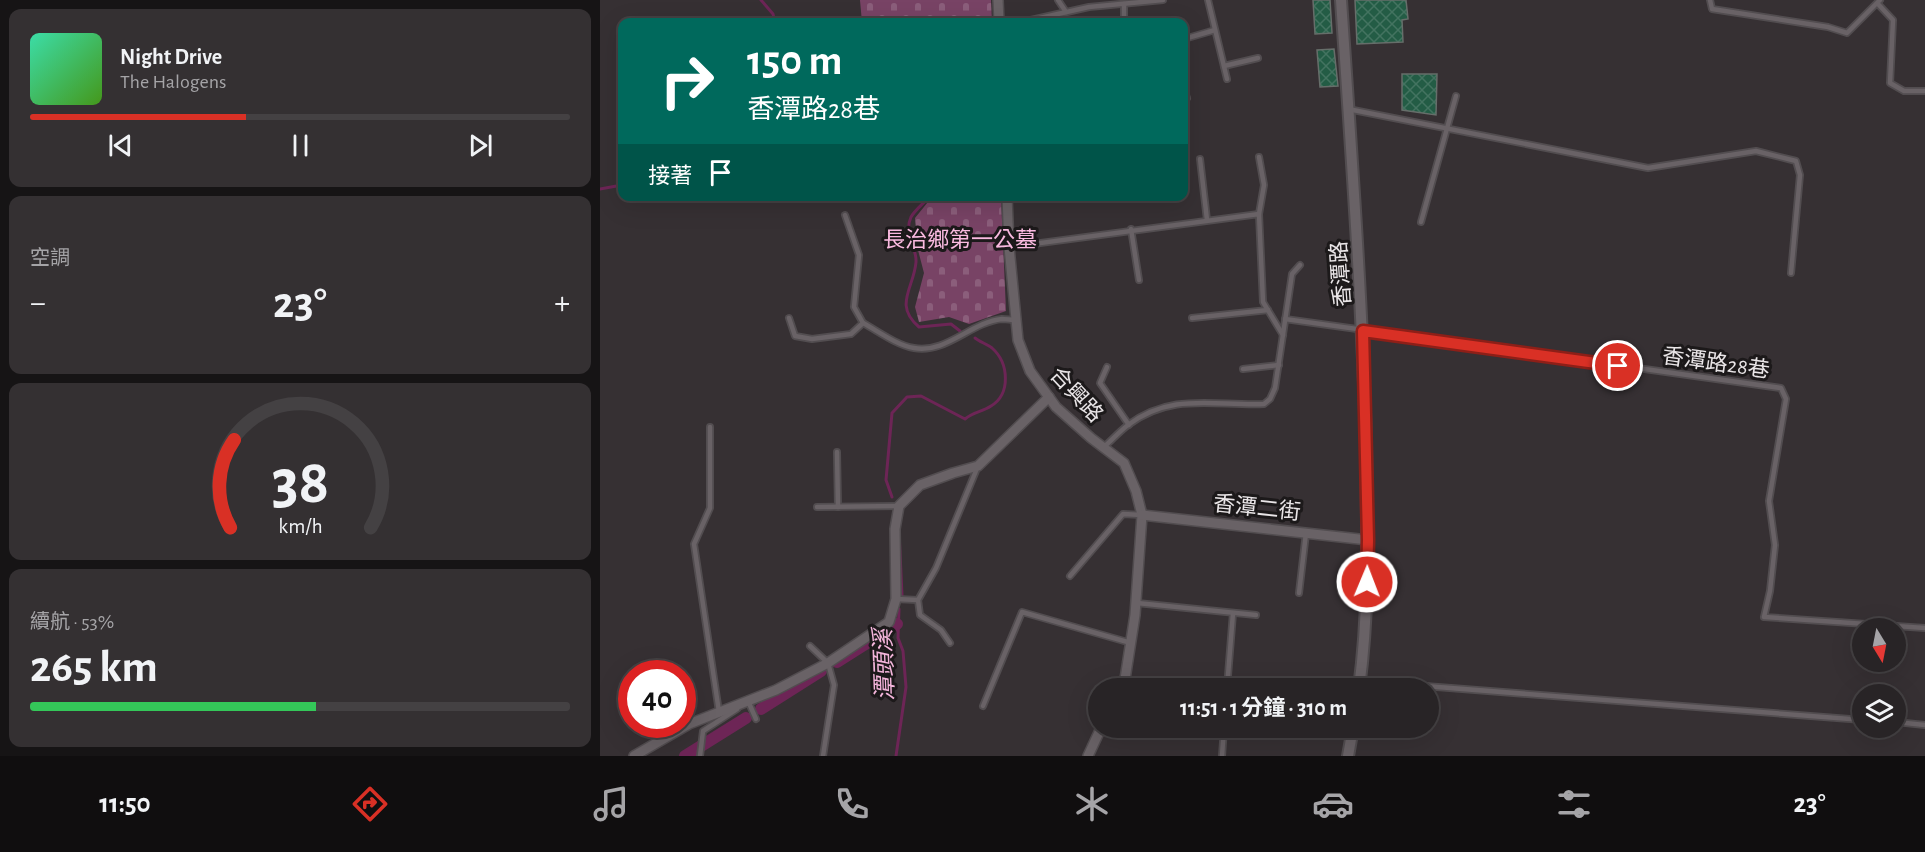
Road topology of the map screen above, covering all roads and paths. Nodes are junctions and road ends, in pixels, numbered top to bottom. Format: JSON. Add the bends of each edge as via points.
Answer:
{"nodes":[{"id":1,"x":998,"y":0,"type":"edge"},
{"id":2,"x":1058,"y":0,"type":"edge"},
{"id":3,"x":1163,"y":0,"type":"edge"},
{"id":4,"x":1208,"y":0,"type":"edge"},
{"id":5,"x":1341,"y":0,"type":"edge"},
{"id":6,"x":1710,"y":0,"type":"edge"},
{"id":7,"x":1879,"y":2,"type":"edge"},
{"id":8,"x":1124,"y":4,"type":"junction"},
{"id":9,"x":1066,"y":12,"type":"junction"},
{"id":10,"x":999,"y":18,"type":"edge"},
{"id":11,"x":1040,"y":18,"type":"edge"},
{"id":12,"x":1124,"y":18,"type":"edge"},
{"id":13,"x":1215,"y":30,"type":"junction"},
{"id":14,"x":1188,"y":38,"type":"edge"},
{"id":15,"x":1258,"y":58,"type":"dead end"},
{"id":16,"x":1224,"y":66,"type":"junction"},
{"id":17,"x":1227,"y":79,"type":"dead end"},
{"id":18,"x":1925,"y":91,"type":"edge"},
{"id":19,"x":1456,"y":96,"type":"dead end"},
{"id":20,"x":1348,"y":109,"type":"junction"},
{"id":21,"x":1447,"y":129,"type":"junction"},
{"id":22,"x":1259,"y":157,"type":"dead end"},
{"id":23,"x":1200,"y":159,"type":"dead end"},
{"id":24,"x":1007,"y":201,"type":"edge"},
{"id":25,"x":1259,"y":214,"type":"junction"},
{"id":26,"x":845,"y":215,"type":"dead end"},
{"id":27,"x":1207,"y":220,"type":"junction"},
{"id":28,"x":1421,"y":222,"type":"dead end"},
{"id":29,"x":1131,"y":229,"type":"junction"},
{"id":30,"x":1009,"y":247,"type":"junction"},
{"id":31,"x":1300,"y":265,"type":"dead end"},
{"id":32,"x":1791,"y":273,"type":"dead end"},
{"id":33,"x":1139,"y":280,"type":"dead end"},
{"id":34,"x":1268,"y":310,"type":"junction"},
{"id":35,"x":789,"y":318,"type":"dead end"},
{"id":36,"x":1192,"y":318,"type":"dead end"},
{"id":37,"x":1285,"y":319,"type":"junction"},
{"id":38,"x":1016,"y":320,"type":"junction"},
{"id":39,"x":863,"y":323,"type":"junction"},
{"id":40,"x":1363,"y":331,"type":"junction"},
{"id":41,"x":1283,"y":335,"type":"junction"},
{"id":42,"x":1279,"y":364,"type":"junction"},
{"id":43,"x":1107,"y":367,"type":"dead end"},
{"id":44,"x":1243,"y":369,"type":"dead end"},
{"id":45,"x":1049,"y":397,"type":"junction"},
{"id":46,"x":1129,"y":424,"type":"junction"},
{"id":47,"x":710,"y":428,"type":"dead end"},
{"id":48,"x":1104,"y":448,"type":"junction"},
{"id":49,"x":837,"y":452,"type":"dead end"},
{"id":50,"x":978,"y":466,"type":"junction"},
{"id":51,"x":899,"y":506,"type":"junction"},
{"id":52,"x":818,"y":507,"type":"dead end"},
{"id":53,"x":838,"y":507,"type":"junction"},
{"id":54,"x":1142,"y":515,"type":"junction"},
{"id":55,"x":1306,"y":532,"type":"junction"},
{"id":56,"x":1368,"y":540,"type":"junction"},
{"id":57,"x":1070,"y":576,"type":"dead end"},
{"id":58,"x":1299,"y":593,"type":"dead end"},
{"id":59,"x":896,"y":599,"type":"junction"},
{"id":60,"x":918,"y":600,"type":"junction"},
{"id":61,"x":1136,"y":603,"type":"junction"},
{"id":62,"x":1233,"y":613,"type":"junction"},
{"id":63,"x":1256,"y":615,"type":"dead end"},
{"id":64,"x":1925,"y":628,"type":"edge"},
{"id":65,"x":1131,"y":642,"type":"junction"},
{"id":66,"x":950,"y":643,"type":"dead end"},
{"id":67,"x":810,"y":646,"type":"dead end"},
{"id":68,"x":828,"y":663,"type":"junction"},
{"id":69,"x":1125,"y":678,"type":"edge"},
{"id":70,"x":1228,"y":678,"type":"edge"},
{"id":71,"x":1360,"y":678,"type":"edge"},
{"id":72,"x":1439,"y":691,"type":"edge"},
{"id":73,"x":748,"y":701,"type":"junction"},
{"id":74,"x":983,"y":706,"type":"dead end"},
{"id":75,"x":719,"y":712,"type":"junction"},
{"id":76,"x":756,"y":719,"type":"dead end"},
{"id":77,"x":1852,"y":719,"type":"edge"},
{"id":78,"x":1906,"y":723,"type":"edge"},
{"id":79,"x":1925,"y":725,"type":"edge"},
{"id":80,"x":1096,"y":738,"type":"edge"},
{"id":81,"x":1223,"y":738,"type":"edge"},
{"id":82,"x":1352,"y":738,"type":"edge"},
{"id":83,"x":634,"y":756,"type":"edge"},
{"id":84,"x":700,"y":756,"type":"edge"},
{"id":85,"x":823,"y":756,"type":"edge"},
{"id":86,"x":1088,"y":756,"type":"edge"},
{"id":87,"x":1222,"y":756,"type":"edge"},
{"id":88,"x":1348,"y":756,"type":"edge"}],
"edges":[{"from":1,"to":10,"type":"street"},
{"from":2,"to":9,"type":"lane"},
{"from":3,"to":8,"type":"lane"},
{"from":4,"to":13,"type":"lane"},
{"from":5,"to":20,"type":"street","name":"香潭路"},
{"from":6,"to":7,"type":"lane","via":[[1712,9],[1847,33]]},
{"from":7,"to":18,"type":"lane","via":[[1893,20],[1890,83],[1904,91]]},
{"from":8,"to":9,"type":"lane"},
{"from":8,"to":12,"type":"lane"},
{"from":9,"to":11,"type":"lane"},
{"from":13,"to":14,"type":"lane"},
{"from":13,"to":16,"type":"lane"},
{"from":15,"to":16,"type":"lane"},
{"from":16,"to":17,"type":"lane"},
{"from":19,"to":21,"type":"lane"},
{"from":20,"to":21,"type":"lane"},
{"from":20,"to":40,"type":"street","name":"香潭路"},
{"from":21,"to":28,"type":"lane"},
{"from":21,"to":32,"type":"lane","via":[[1648,168],[1756,151],[1796,161],[1800,175]]},
{"from":22,"to":25,"type":"lane","via":[[1264,185]]},
{"from":23,"to":27,"type":"lane"},
{"from":24,"to":30,"type":"street","name":"合興路"},
{"from":25,"to":27,"type":"lane"},
{"from":25,"to":34,"type":"lane","via":[[1263,302]]},
{"from":26,"to":39,"type":"lane","via":[[859,255],[854,307]]},
{"from":27,"to":29,"type":"lane"},
{"from":29,"to":30,"type":"lane"},
{"from":29,"to":33,"type":"lane"},
{"from":30,"to":38,"type":"street","name":"合興路"},
{"from":31,"to":37,"type":"lane","via":[[1292,274]]},
{"from":34,"to":36,"type":"lane"},
{"from":34,"to":41,"type":"lane"},
{"from":35,"to":39,"type":"lane","via":[[795,336],[812,339],[851,334]]},
{"from":37,"to":40,"type":"lane"},
{"from":37,"to":41,"type":"lane"},
{"from":38,"to":39,"type":"lane","via":[[992,322],[928,348],[913,348]]},
{"from":38,"to":45,"type":"street","name":"合興路","via":[[1018,340],[1030,371]]},
{"from":40,"to":56,"type":"street","name":"香潭路"},
{"from":40,"to":64,"type":"lane","name":"香潭路28巷","via":[[1781,388],[1786,399],[1769,501],[1775,545],[1764,617]]},
{"from":41,"to":42,"type":"lane"},
{"from":42,"to":44,"type":"lane"},
{"from":42,"to":46,"type":"lane","via":[[1275,388],[1264,404],[1186,402],[1156,409]]},
{"from":43,"to":46,"type":"lane","via":[[1100,383]]},
{"from":45,"to":48,"type":"street","name":"合興路"},
{"from":45,"to":50,"type":"street"},
{"from":46,"to":48,"type":"lane"},
{"from":47,"to":75,"type":"lane","via":[[710,508],[694,544]]},
{"from":48,"to":54,"type":"street","name":"合興路","via":[[1124,463]]},
{"from":49,"to":53,"type":"lane"},
{"from":50,"to":51,"type":"street","via":[[920,485]]},
{"from":50,"to":60,"type":"lane","via":[[936,568]]},
{"from":51,"to":53,"type":"lane"},
{"from":51,"to":59,"type":"street","via":[[895,529]]},
{"from":52,"to":53,"type":"lane"},
{"from":54,"to":55,"type":"street","name":"香潭二街"},
{"from":54,"to":57,"type":"lane","via":[[1123,514]]},
{"from":54,"to":61,"type":"street","name":"合興路"},
{"from":55,"to":56,"type":"street","name":"香潭二街"},
{"from":55,"to":58,"type":"lane"},
{"from":56,"to":71,"type":"street","name":"香潭路","via":[[1365,644]]},
{"from":59,"to":60,"type":"lane"},
{"from":59,"to":68,"type":"street","via":[[889,622]]},
{"from":60,"to":66,"type":"lane","via":[[920,615],[941,630]]},
{"from":61,"to":62,"type":"lane"},
{"from":61,"to":65,"type":"street","name":"合興路"},
{"from":62,"to":63,"type":"lane"},
{"from":62,"to":70,"type":"lane"},
{"from":65,"to":69,"type":"street","name":"合興路"},
{"from":65,"to":74,"type":"lane","via":[[1022,612]]},
{"from":67,"to":68,"type":"lane"},
{"from":68,"to":73,"type":"street"},
{"from":68,"to":85,"type":"lane","via":[[834,685]]},
{"from":72,"to":77,"type":"lane"},
{"from":73,"to":75,"type":"street"},
{"from":73,"to":76,"type":"lane"},
{"from":73,"to":84,"type":"lane","via":[[703,731]]},
{"from":75,"to":83,"type":"street","via":[[689,724]]},
{"from":78,"to":79,"type":"lane"},
{"from":80,"to":86,"type":"street"},
{"from":81,"to":87,"type":"lane"},
{"from":82,"to":88,"type":"street"}]}
